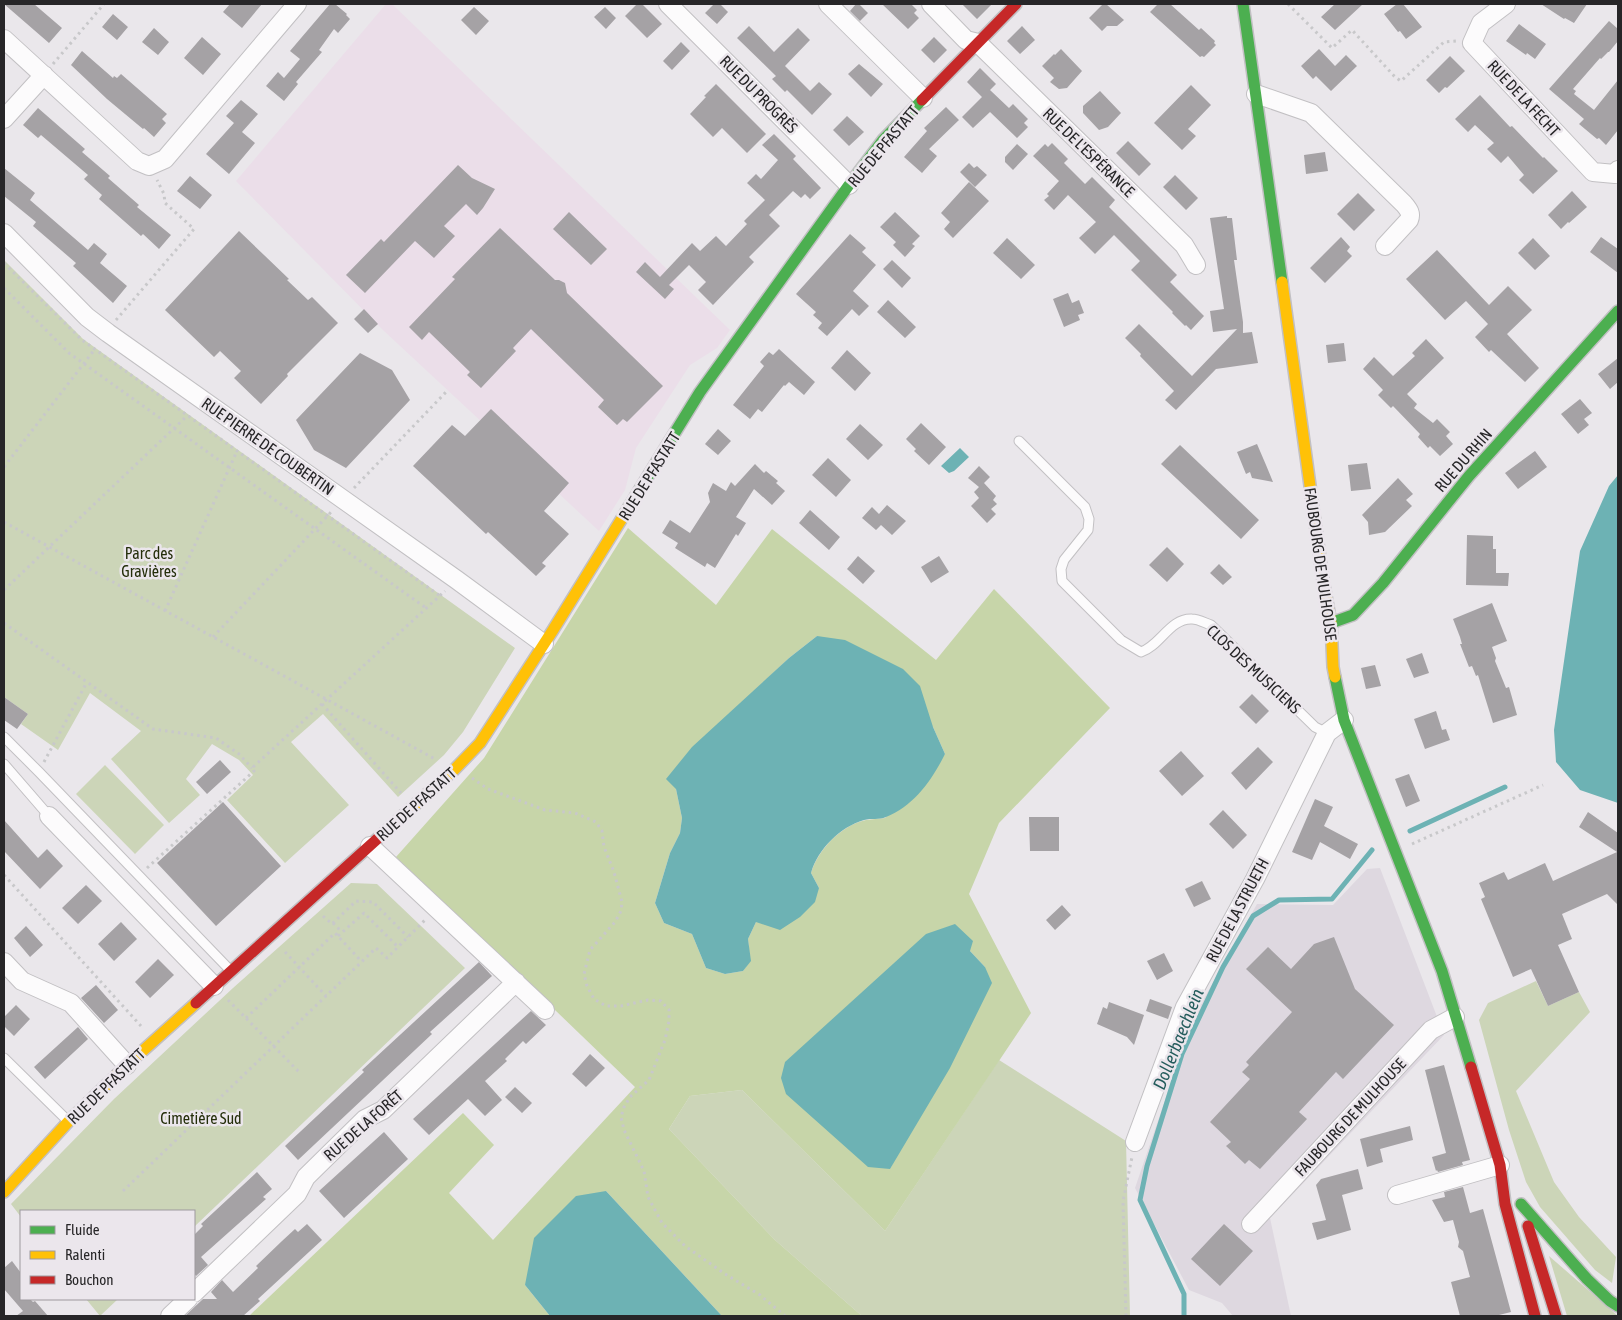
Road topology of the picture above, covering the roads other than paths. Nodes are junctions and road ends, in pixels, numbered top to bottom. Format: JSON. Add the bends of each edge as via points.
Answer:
{"nodes":[{"id":1,"x":297,"y":4,"type":"edge"},
{"id":2,"x":668,"y":4,"type":"edge"},
{"id":3,"x":828,"y":4,"type":"edge"},
{"id":4,"x":931,"y":4,"type":"edge"},
{"id":5,"x":1016,"y":4,"type":"edge"},
{"id":6,"x":1243,"y":4,"type":"edge"},
{"id":7,"x":1506,"y":4,"type":"edge"},
{"id":8,"x":4,"y":39,"type":"edge"},
{"id":9,"x":978,"y":44,"type":"junction"},
{"id":10,"x":44,"y":76,"type":"junction"},
{"id":11,"x":1256,"y":94,"type":"junction"},
{"id":12,"x":923,"y":98,"type":"junction"},
{"id":13,"x":4,"y":118,"type":"edge"},
{"id":14,"x":1618,"y":170,"type":"edge"},
{"id":15,"x":849,"y":185,"type":"junction"},
{"id":16,"x":4,"y":234,"type":"edge"},
{"id":17,"x":1385,"y":246,"type":"dead end"},
{"id":18,"x":1196,"y":265,"type":"dead end"},
{"id":19,"x":1618,"y":311,"type":"edge"},
{"id":20,"x":1019,"y":441,"type":"dead end"},
{"id":21,"x":1331,"y":623,"type":"junction"},
{"id":22,"x":544,"y":644,"type":"junction"},
{"id":23,"x":1344,"y":720,"type":"junction"},
{"id":24,"x":1327,"y":733,"type":"junction"},
{"id":25,"x":4,"y":737,"type":"edge"},
{"id":26,"x":4,"y":764,"type":"edge"},
{"id":27,"x":49,"y":816,"type":"joint"},
{"id":28,"x":370,"y":846,"type":"junction"},
{"id":29,"x":4,"y":962,"type":"edge"},
{"id":30,"x":231,"y":971,"type":"junction"},
{"id":31,"x":516,"y":982,"type":"junction"},
{"id":32,"x":218,"y":990,"type":"junction"},
{"id":33,"x":545,"y":1010,"type":"dead end"},
{"id":34,"x":1455,"y":1017,"type":"junction"},
{"id":35,"x":4,"y":1058,"type":"edge"},
{"id":36,"x":127,"y":1065,"type":"junction"},
{"id":37,"x":68,"y":1122,"type":"junction"},
{"id":38,"x":1135,"y":1142,"type":"road end"},
{"id":39,"x":1500,"y":1165,"type":"junction"},
{"id":40,"x":5,"y":1186,"type":"edge"},
{"id":41,"x":1397,"y":1195,"type":"dead end"},
{"id":42,"x":1518,"y":1196,"type":"junction"},
{"id":43,"x":1251,"y":1224,"type":"dead end"},
{"id":44,"x":195,"y":1292,"type":"edge"},
{"id":45,"x":187,"y":1300,"type":"edge"},
{"id":46,"x":1618,"y":1306,"type":"edge"},
{"id":47,"x":170,"y":1316,"type":"edge"},
{"id":48,"x":1535,"y":1316,"type":"edge"},
{"id":49,"x":1556,"y":1316,"type":"edge"}],
"edges":[{"from":1,"to":10,"type":"street","via":[[165,159],[150,166],[137,161]]},
{"from":2,"to":15,"type":"street","name":"RUE DU PROGRÈS"},
{"from":3,"to":12,"type":"street","name":"RUE DE PFASTATT"},
{"from":4,"to":9,"type":"street","name":"RUE DE L'ESPÉRANCE","via":[[966,40]]},
{"from":5,"to":9,"type":"main road","name":"RUE DE PFASTATT"},
{"from":6,"to":11,"type":"main road","name":"FAUBOURG DE MULHOUSE"},
{"from":7,"to":14,"type":"street","name":"RUE DE LA FECHT","via":[[1481,23],[1472,42],[1593,172],[1615,174]]},
{"from":8,"to":10,"type":"street"},
{"from":9,"to":12,"type":"main road","name":"RUE DE PFASTATT"},
{"from":9,"to":18,"type":"street","name":"RUE DE L'ESPÉRANCE","via":[[1184,245]]},
{"from":10,"to":13,"type":"street"},
{"from":11,"to":17,"type":"street","via":[[1311,113],[1404,204],[1410,212],[1410,220]]},
{"from":11,"to":21,"type":"main road","name":"FAUBOURG DE MULHOUSE"},
{"from":12,"to":15,"type":"main road","name":"RUE DE PFASTATT","via":[[883,140]]},
{"from":15,"to":22,"type":"main road","name":"RUE DE PFASTATT","via":[[700,392]]},
{"from":16,"to":22,"type":"street","name":"RUE PIERRE DE COUBERTIN","via":[[108,333]]},
{"from":19,"to":21,"type":"main road","name":"RUE DU RHIN","via":[[1469,476],[1383,583],[1353,615]]},
{"from":20,"to":24,"type":"lane","name":"CLOS DES MUSICIENS","via":[[1085,507],[1088,530],[1064,560],[1062,581],[1121,640],[1141,652],[1150,649],[1180,621],[1194,619],[1211,625],[1315,727]]},
{"from":21,"to":23,"type":"main road","name":"FAUBOURG DE MULHOUSE","via":[[1333,666]]},
{"from":22,"to":28,"type":"main road","name":"RUE DE PFASTATT","via":[[480,743]]},
{"from":23,"to":24,"type":"street","name":"RUE DE LA STRUETH"},
{"from":23,"to":34,"type":"main road","name":"FAUBOURG DE MULHOUSE","via":[[1442,971]]},
{"from":24,"to":38,"type":"street","name":"RUE DE LA STRUETH","via":[[1255,879],[1186,1007]]},
{"from":25,"to":30,"type":"lane"},
{"from":26,"to":27,"type":"lane"},
{"from":27,"to":32,"type":"street"},
{"from":28,"to":30,"type":"main road","name":"RUE DE PFASTATT"},
{"from":28,"to":31,"type":"street","name":"RUE DE PFASTATT","via":[[406,885],[437,909]]},
{"from":29,"to":36,"type":"street","via":[[22,981],[71,1003]]},
{"from":30,"to":32,"type":"main road","name":"RUE DE PFASTATT"},
{"from":31,"to":33,"type":"street","name":"RUE DE PFASTATT"},
{"from":31,"to":44,"type":"street","name":"RUE DE LA FORÊT","via":[[383,1110],[365,1119],[306,1177],[296,1194]]},
{"from":32,"to":36,"type":"main road","name":"RUE DE PFASTATT"},
{"from":34,"to":39,"type":"main road","name":"FAUBOURG DE MULHOUSE"},
{"from":34,"to":43,"type":"street","name":"FAUBOURG DE MULHOUSE","via":[[1431,1030]]},
{"from":35,"to":37,"type":"lane"},
{"from":36,"to":37,"type":"main road","name":"RUE DE PFASTATT"},
{"from":37,"to":40,"type":"main road","name":"RUE DE PFASTATT"},
{"from":39,"to":41,"type":"street"},
{"from":39,"to":42,"type":"main road","name":"FAUBOURG DE MULHOUSE"},
{"from":39,"to":48,"type":"main road","name":"FAUBOURG DE MULHOUSE","via":[[1505,1204]]},
{"from":42,"to":46,"type":"main road","via":[[1587,1279]]},
{"from":42,"to":49,"type":"main road","name":"FAUBOURG DE MULHOUSE"},
{"from":45,"to":47,"type":"street"}]}
